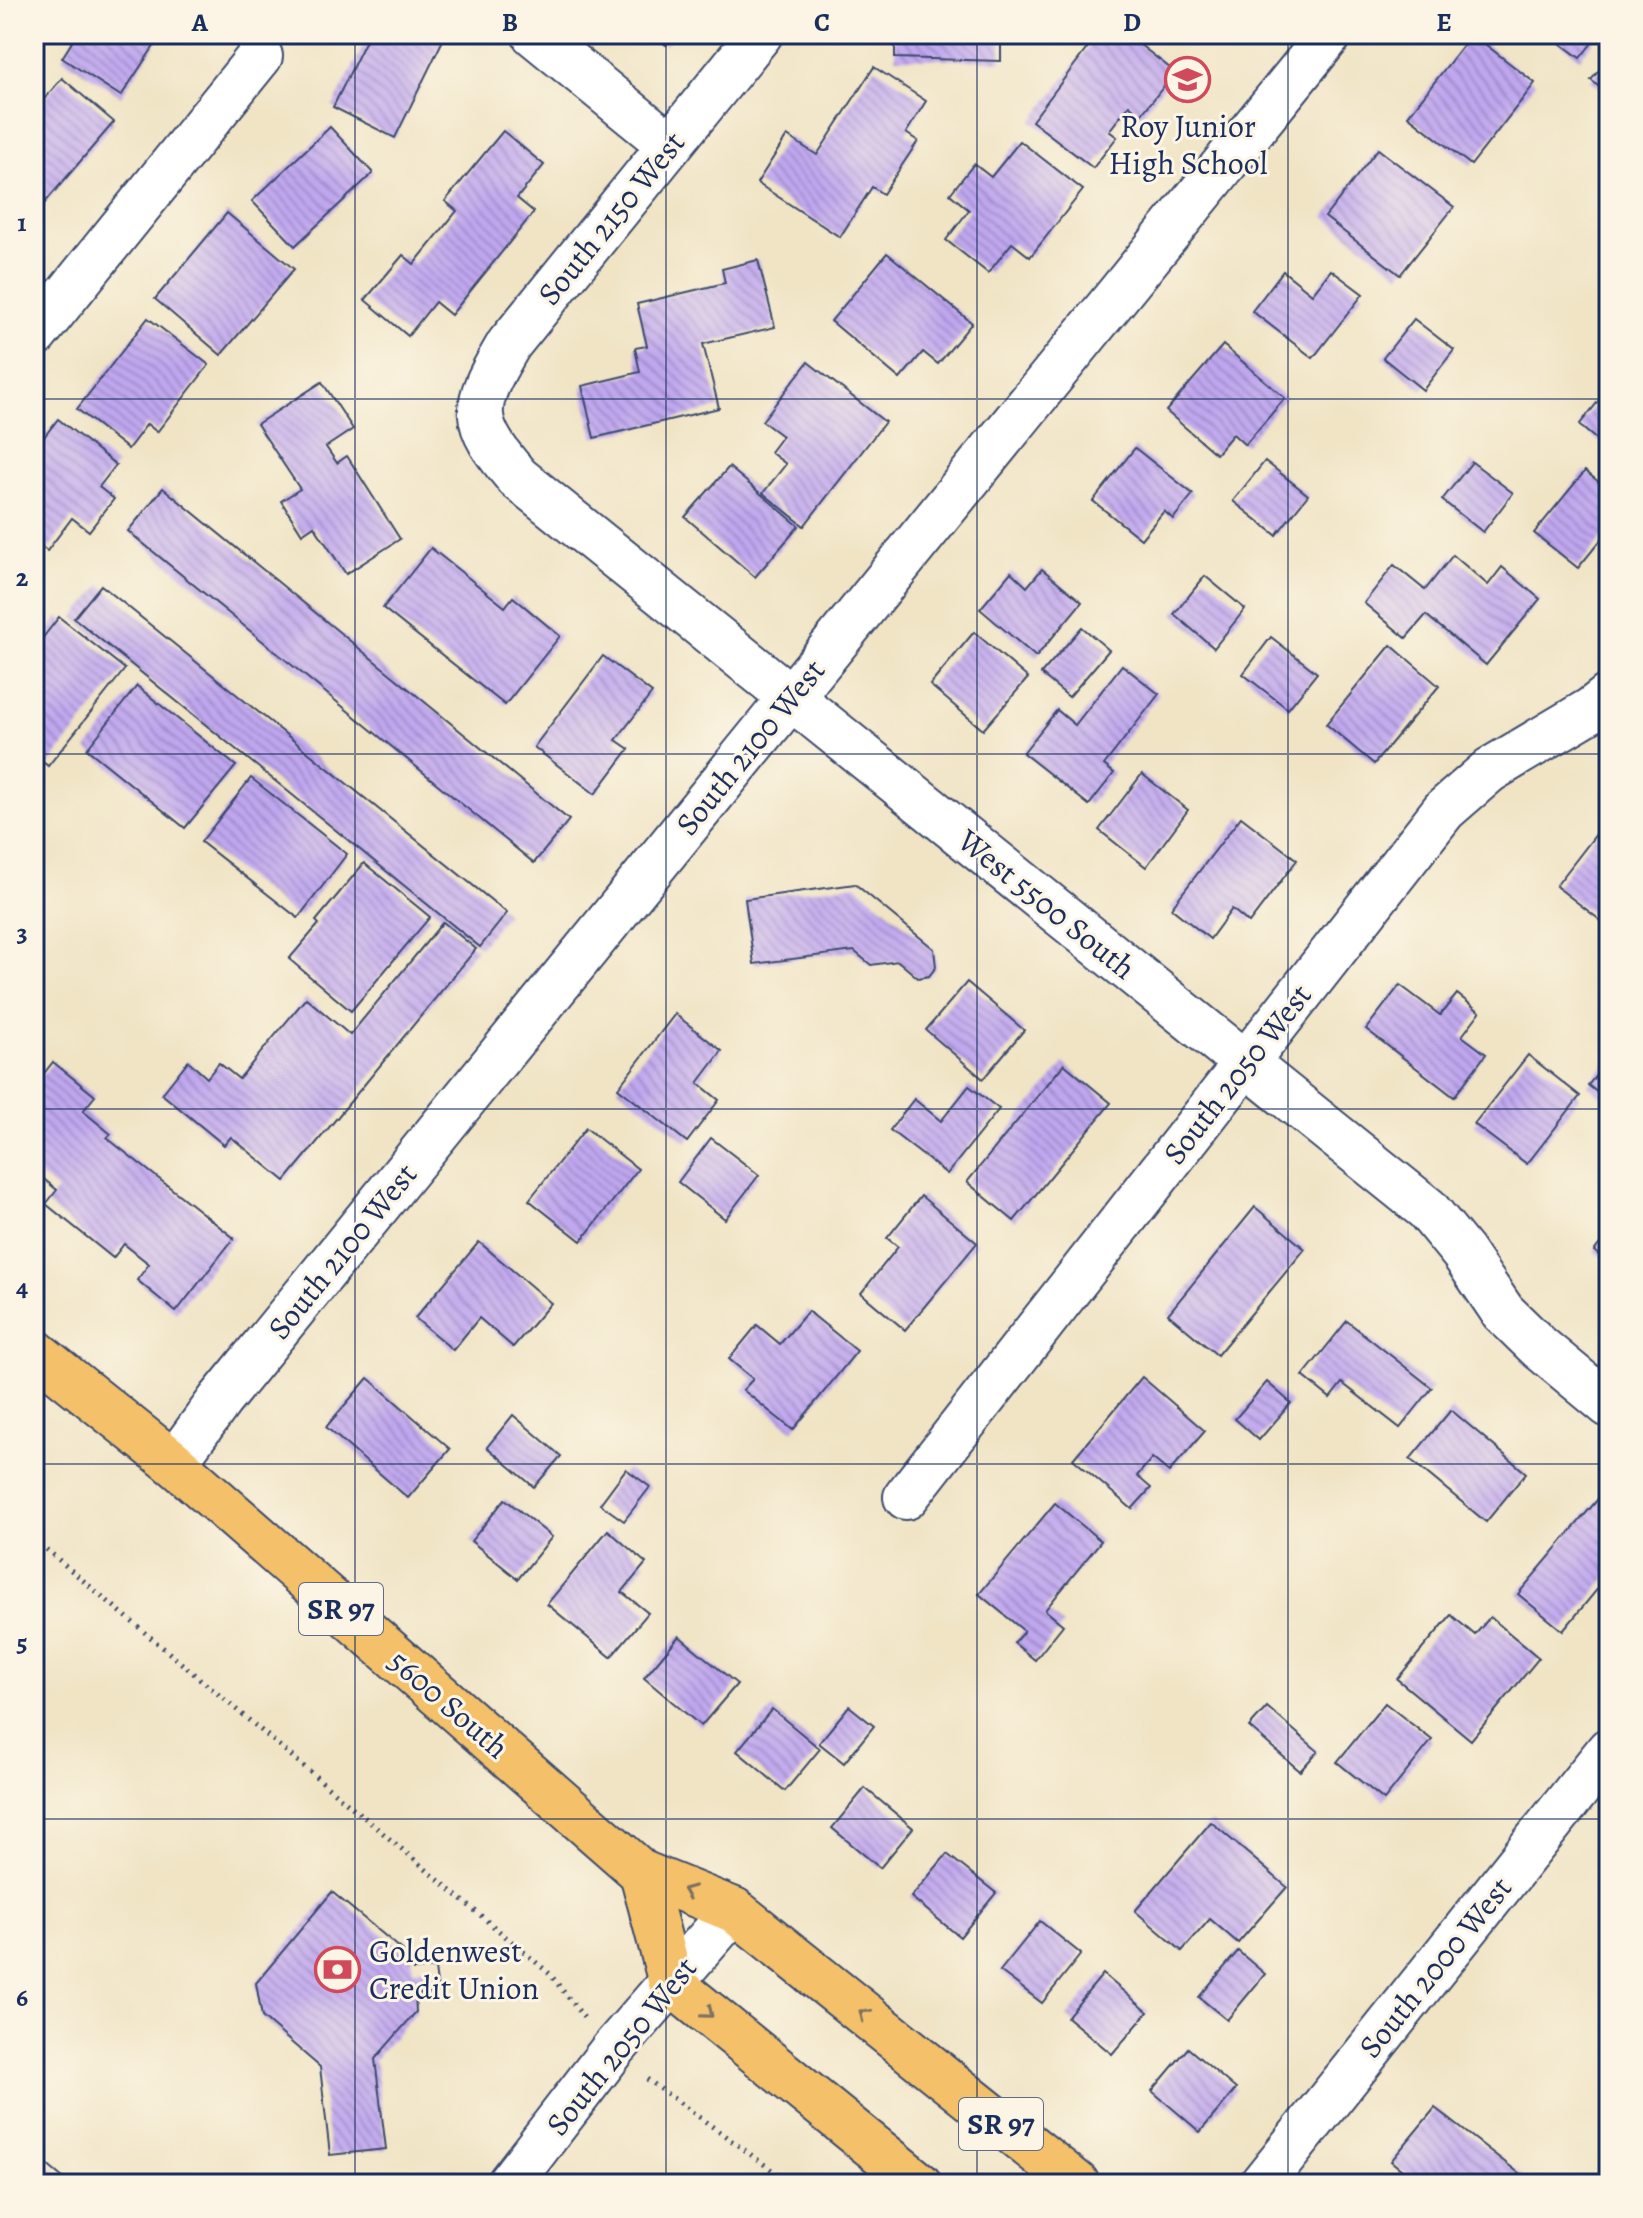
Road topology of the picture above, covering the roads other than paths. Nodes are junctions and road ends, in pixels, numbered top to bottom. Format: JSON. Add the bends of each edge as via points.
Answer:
{"nodes":[{"id":1,"x":534,"y":34,"type":"edge"},
{"id":2,"x":760,"y":34,"type":"edge"},
{"id":3,"x":1330,"y":34,"type":"edge"},
{"id":4,"x":260,"y":56,"type":"dead end"},
{"id":5,"x":670,"y":145,"type":"junction"},
{"id":6,"x":34,"y":336,"type":"edge"},
{"id":7,"x":478,"y":412,"type":"joint"},
{"id":8,"x":1609,"y":696,"type":"edge"},
{"id":9,"x":791,"y":697,"type":"junction"},
{"id":10,"x":1244,"y":1063,"type":"junction"},
{"id":11,"x":34,"y":1351,"type":"edge"},
{"id":12,"x":1609,"y":1405,"type":"edge"},
{"id":13,"x":174,"y":1463,"type":"junction"},
{"id":14,"x":906,"y":1497,"type":"dead end"},
{"id":15,"x":1609,"y":1750,"type":"edge"},
{"id":16,"x":642,"y":1873,"type":"junction"},
{"id":17,"x":734,"y":1910,"type":"junction"},
{"id":18,"x":671,"y":1983,"type":"junction"},
{"id":19,"x":509,"y":2184,"type":"edge"},
{"id":20,"x":919,"y":2184,"type":"edge"},
{"id":21,"x":1077,"y":2184,"type":"edge"},
{"id":22,"x":1262,"y":2184,"type":"edge"}],
"edges":[{"from":1,"to":5,"type":"street"},
{"from":2,"to":5,"type":"street","name":"South 2150 West"},
{"from":3,"to":9,"type":"street","name":"South 2100 West"},
{"from":4,"to":6,"type":"street"},
{"from":5,"to":7,"type":"street","name":"South 2150 West","via":[[509,344],[489,377]]},
{"from":7,"to":9,"type":"street","name":"West 5500 South","via":[[492,447],[518,478]]},
{"from":8,"to":10,"type":"street","name":"South 2050 West","via":[[1490,770],[1444,810]]},
{"from":9,"to":10,"type":"street","name":"West 5500 South"},
{"from":9,"to":13,"type":"street","name":"South 2100 West"},
{"from":10,"to":12,"type":"street","name":"West 5500 South","via":[[1427,1209],[1503,1312]]},
{"from":10,"to":14,"type":"street","name":"South 2050 West"},
{"from":11,"to":13,"type":"main road","name":"5600 South","number":"SR 97"},
{"from":13,"to":16,"type":"main road","name":"5600 South","number":"SR 97"},
{"from":15,"to":22,"type":"street","name":"South 2000 West"},
{"from":17,"to":16,"type":"main road","name":"5600 South","number":"SR 97","one_way":true},
{"from":16,"to":18,"type":"main road"},
{"from":17,"to":18,"type":"street","name":"South 2050 West"},
{"from":21,"to":17,"type":"main road","name":"5600 South","number":"SR 97","one_way":true},
{"from":18,"to":19,"type":"street","name":"South 2050 West"},
{"from":18,"to":20,"type":"main road","one_way":true}]}
